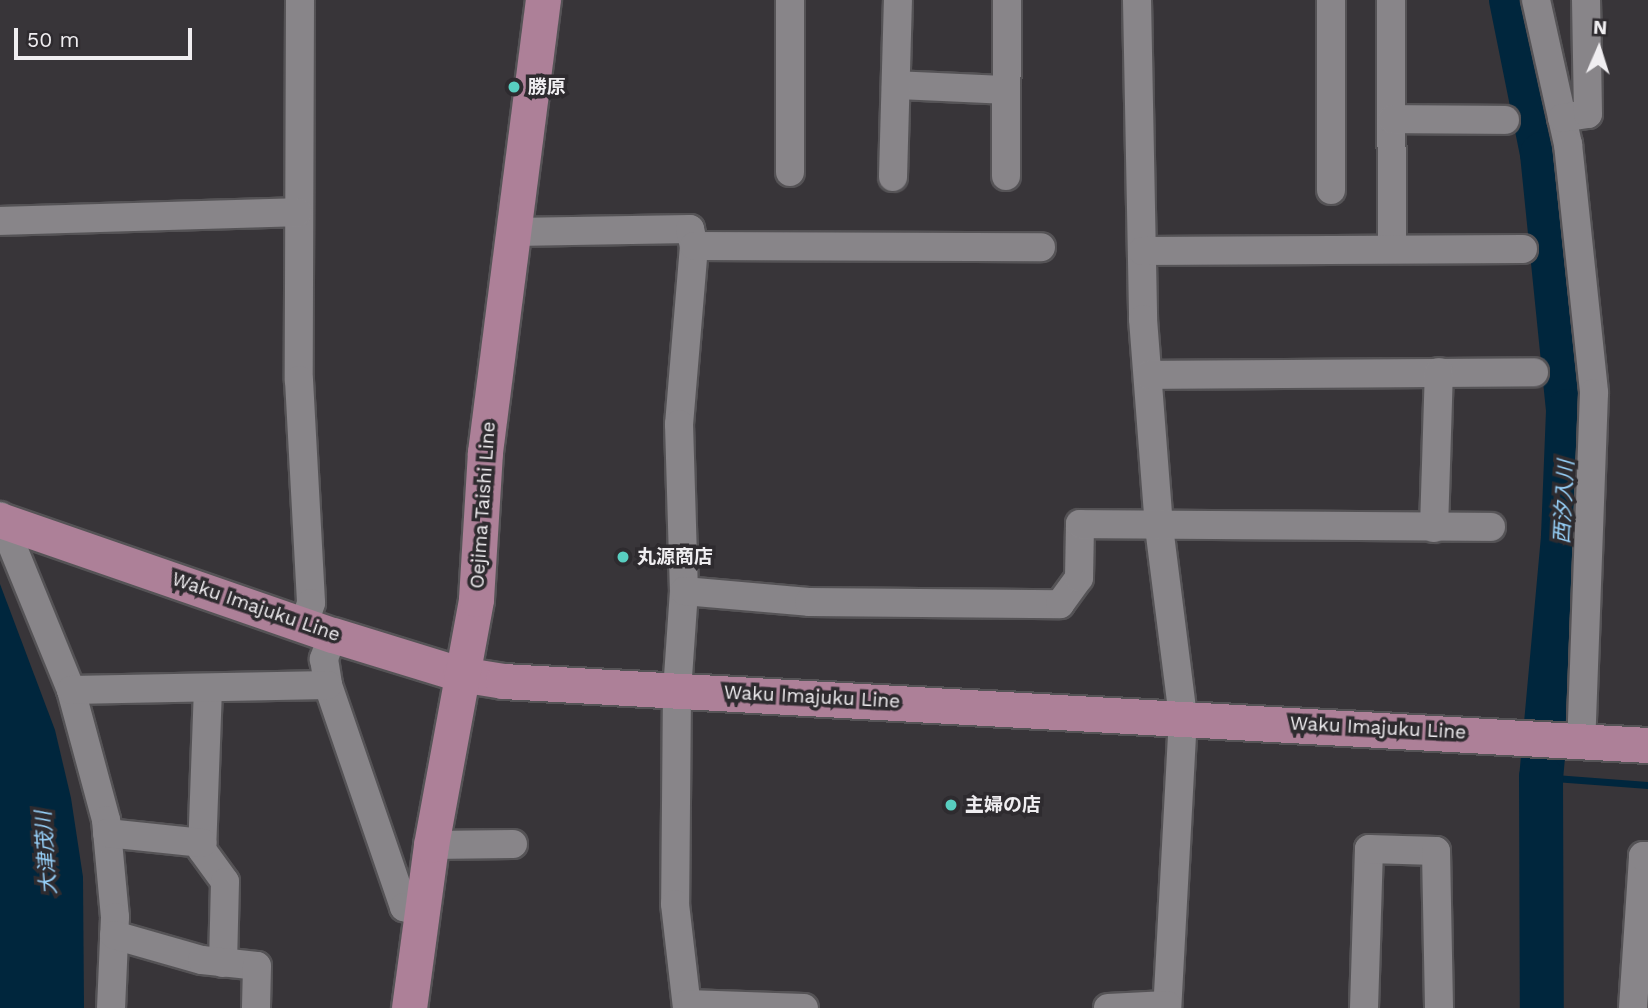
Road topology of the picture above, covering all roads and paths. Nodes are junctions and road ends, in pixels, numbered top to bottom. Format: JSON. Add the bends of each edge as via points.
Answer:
{"nodes":[{"id":1,"x":300,"y":0,"type":"edge"},
{"id":2,"x":542,"y":0,"type":"edge"},
{"id":3,"x":790,"y":0,"type":"edge"},
{"id":4,"x":898,"y":0,"type":"edge"},
{"id":5,"x":1007,"y":0,"type":"edge"},
{"id":6,"x":1138,"y":0,"type":"edge"},
{"id":7,"x":1331,"y":0,"type":"edge"},
{"id":8,"x":1391,"y":0,"type":"edge"},
{"id":9,"x":1536,"y":0,"type":"edge"},
{"id":10,"x":1586,"y":0,"type":"edge"},
{"id":11,"x":896,"y":85,"type":"junction"},
{"id":12,"x":1006,"y":90,"type":"junction"},
{"id":13,"x":1562,"y":118,"type":"junction"},
{"id":14,"x":1392,"y":119,"type":"junction"},
{"id":15,"x":1505,"y":120,"type":"dead end"},
{"id":16,"x":790,"y":172,"type":"dead end"},
{"id":17,"x":1006,"y":176,"type":"dead end"},
{"id":18,"x":893,"y":177,"type":"dead end"},
{"id":19,"x":1331,"y":190,"type":"dead end"},
{"id":20,"x":298,"y":212,"type":"junction"},
{"id":21,"x":0,"y":221,"type":"edge"},
{"id":22,"x":514,"y":232,"type":"junction"},
{"id":23,"x":694,"y":246,"type":"junction"},
{"id":24,"x":1041,"y":247,"type":"dead end"},
{"id":25,"x":1392,"y":249,"type":"junction"},
{"id":26,"x":1524,"y":249,"type":"dead end"},
{"id":27,"x":1142,"y":251,"type":"junction"},
{"id":28,"x":1439,"y":372,"type":"junction"},
{"id":29,"x":1534,"y":372,"type":"dead end"},
{"id":30,"x":1148,"y":375,"type":"junction"},
{"id":31,"x":1,"y":519,"type":"edge"},
{"id":32,"x":1159,"y":527,"type":"junction"},
{"id":33,"x":1434,"y":527,"type":"junction"},
{"id":34,"x":1491,"y":527,"type":"dead end"},
{"id":35,"x":684,"y":591,"type":"junction"},
{"id":36,"x":318,"y":630,"type":"junction"},
{"id":37,"x":460,"y":674,"type":"junction"},
{"id":38,"x":328,"y":685,"type":"junction"},
{"id":39,"x":208,"y":688,"type":"junction"},
{"id":40,"x":71,"y":690,"type":"junction"},
{"id":41,"x":677,"y":690,"type":"junction"},
{"id":42,"x":1183,"y":717,"type":"junction"},
{"id":43,"x":1577,"y":741,"type":"junction"},
{"id":44,"x":1648,"y":745,"type":"edge"},
{"id":45,"x":107,"y":833,"type":"junction"},
{"id":46,"x":202,"y":843,"type":"junction"},
{"id":47,"x":513,"y":844,"type":"dead end"},
{"id":48,"x":431,"y":845,"type":"junction"},
{"id":49,"x":1648,"y":856,"type":"edge"},
{"id":50,"x":424,"y":913,"type":"junction"},
{"id":51,"x":114,"y":935,"type":"junction"},
{"id":52,"x":223,"y":963,"type":"junction"},
{"id":53,"x":687,"y":1006,"type":"edge"},
{"id":54,"x":1167,"y":1006,"type":"edge"},
{"id":55,"x":774,"y":1007,"type":"edge"},
{"id":56,"x":111,"y":1008,"type":"edge"},
{"id":57,"x":256,"y":1008,"type":"edge"},
{"id":58,"x":409,"y":1008,"type":"edge"},
{"id":59,"x":804,"y":1008,"type":"edge"},
{"id":60,"x":1108,"y":1008,"type":"edge"},
{"id":61,"x":1364,"y":1008,"type":"edge"},
{"id":62,"x":1439,"y":1008,"type":"edge"},
{"id":63,"x":1633,"y":1008,"type":"edge"}],
"edges":[{"from":1,"to":20,"type":"street"},
{"from":2,"to":22,"type":"main road","name":"Oejima Taishi Line"},
{"from":3,"to":16,"type":"street"},
{"from":4,"to":11,"type":"street"},
{"from":5,"to":12,"type":"street"},
{"from":6,"to":27,"type":"street"},
{"from":7,"to":19,"type":"street"},
{"from":8,"to":14,"type":"street"},
{"from":9,"to":13,"type":"street"},
{"from":10,"to":13,"type":"street","via":[[1588,114]]},
{"from":11,"to":12,"type":"street"},
{"from":11,"to":18,"type":"street"},
{"from":12,"to":17,"type":"street"},
{"from":13,"to":43,"type":"street","via":[[1594,393]]},
{"from":14,"to":15,"type":"street"},
{"from":14,"to":25,"type":"street"},
{"from":20,"to":21,"type":"street"},
{"from":20,"to":36,"type":"street","via":[[299,380],[311,603]]},
{"from":22,"to":23,"type":"street","via":[[690,229]]},
{"from":22,"to":37,"type":"main road","name":"Oejima Taishi Line","via":[[485,452],[476,599]]},
{"from":23,"to":24,"type":"street"},
{"from":23,"to":35,"type":"street","via":[[680,424]]},
{"from":25,"to":26,"type":"street"},
{"from":25,"to":27,"type":"street"},
{"from":27,"to":30,"type":"street"},
{"from":28,"to":29,"type":"street"},
{"from":28,"to":30,"type":"street"},
{"from":28,"to":33,"type":"street"},
{"from":30,"to":32,"type":"street"},
{"from":31,"to":36,"type":"main road","name":"Waku Imajuku Line"},
{"from":31,"to":40,"type":"street"},
{"from":32,"to":33,"type":"street"},
{"from":32,"to":35,"type":"street","via":[[1080,524],[1079,579],[1060,604],[808,602]]},
{"from":32,"to":42,"type":"street"},
{"from":33,"to":34,"type":"street"},
{"from":35,"to":41,"type":"street"},
{"from":36,"to":37,"type":"main road","name":"Waku Imajuku Line"},
{"from":36,"to":38,"type":"street"},
{"from":37,"to":41,"type":"main road","name":"Waku Imajuku Line","via":[[503,681]]},
{"from":37,"to":48,"type":"main road","name":"Oejima Taishi Line"},
{"from":38,"to":39,"type":"street"},
{"from":38,"to":50,"type":"street","via":[[404,907]]},
{"from":39,"to":40,"type":"street"},
{"from":39,"to":46,"type":"street"},
{"from":40,"to":45,"type":"street"},
{"from":41,"to":42,"type":"main road","name":"Waku Imajuku Line"},
{"from":41,"to":53,"type":"street","via":[[675,904]]},
{"from":42,"to":43,"type":"main road","name":"Waku Imajuku Line"},
{"from":42,"to":54,"type":"street"},
{"from":43,"to":44,"type":"main road","name":"Waku Imajuku Line"},
{"from":45,"to":46,"type":"street"},
{"from":45,"to":51,"type":"street"},
{"from":46,"to":52,"type":"street","via":[[212,869],[225,882]]},
{"from":47,"to":48,"type":"street"},
{"from":48,"to":50,"type":"main road","name":"Oejima Taishi Line"},
{"from":49,"to":63,"type":"street","via":[[1643,856]]},
{"from":50,"to":58,"type":"main road","name":"Oejima Taishi Line"},
{"from":51,"to":52,"type":"street"},
{"from":51,"to":56,"type":"street"},
{"from":52,"to":57,"type":"street","via":[[257,966]]},
{"from":53,"to":55,"type":"street"},
{"from":54,"to":60,"type":"street"},
{"from":55,"to":59,"type":"street"},
{"from":61,"to":62,"type":"street","via":[[1369,849],[1436,851]]}]}
